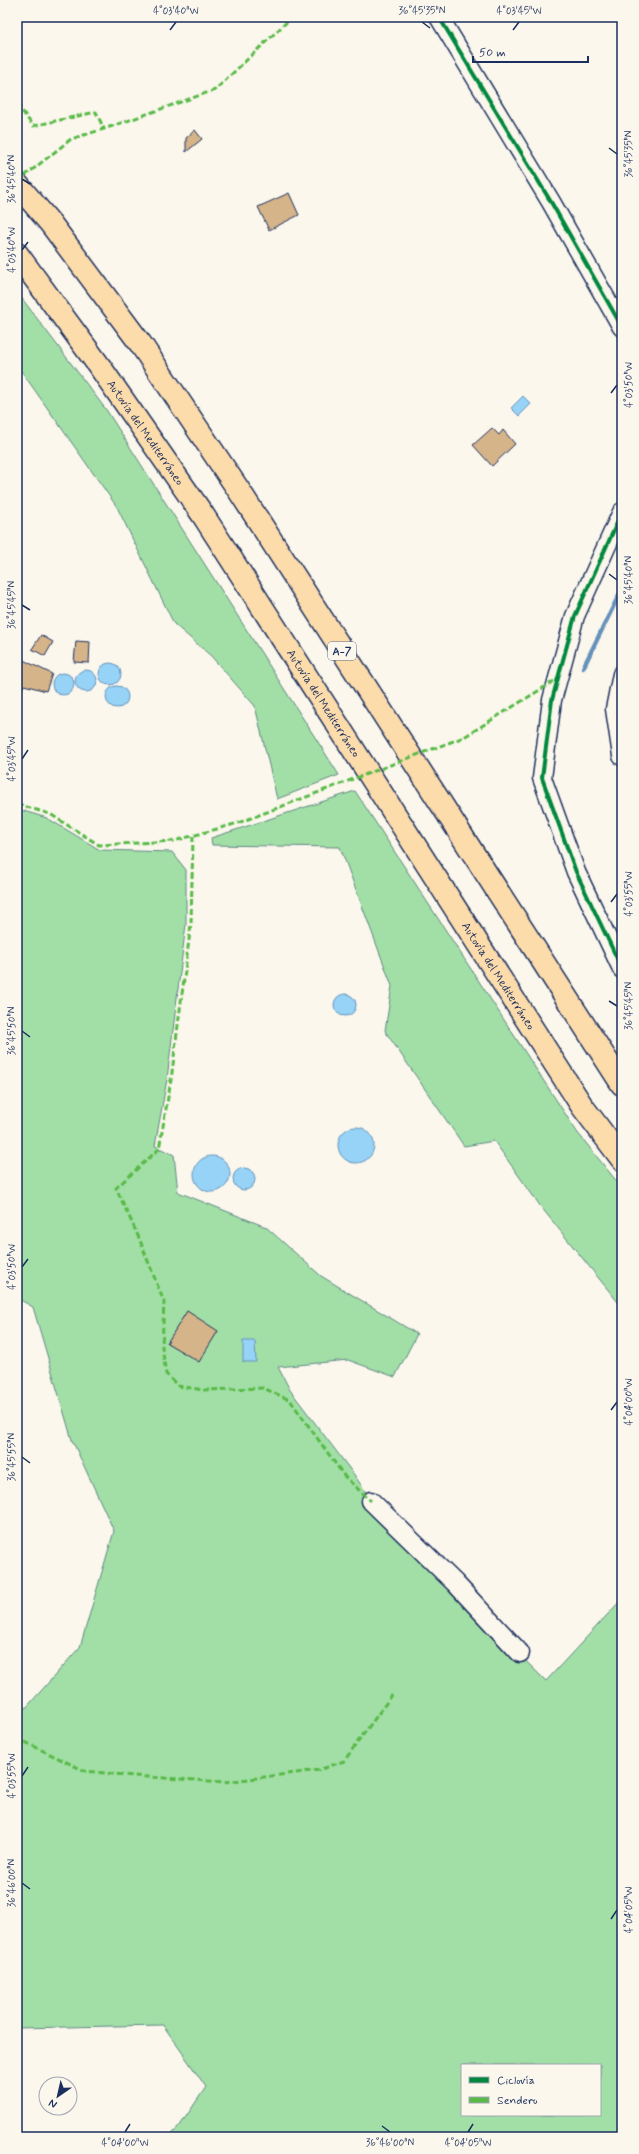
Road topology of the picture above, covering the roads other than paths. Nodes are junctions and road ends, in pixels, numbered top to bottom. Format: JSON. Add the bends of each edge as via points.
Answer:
{"nodes":[{"id":1,"x":439,"y":17,"type":"edge"},
{"id":2,"x":17,"y":184,"type":"edge"},
{"id":3,"x":17,"y":254,"type":"edge"},
{"id":4,"x":622,"y":327,"type":"edge"},
{"id":5,"x":622,"y":512,"type":"edge"},
{"id":6,"x":622,"y":674,"type":"edge"},
{"id":7,"x":622,"y":756,"type":"edge"},
{"id":8,"x":622,"y":968,"type":"edge"},
{"id":9,"x":622,"y":1084,"type":"edge"},
{"id":10,"x":622,"y":1159,"type":"edge"},
{"id":11,"x":371,"y":1502,"type":"dead end"},
{"id":12,"x":520,"y":1653,"type":"dead end"}],
"edges":[{"from":1,"to":4,"type":"street","via":[[551,202]]},
{"from":2,"to":9,"type":"highway","number":"A-7","via":[[51,224],[140,342],[240,492]]},
{"from":3,"to":10,"type":"highway","name":"Autovía del Mediterráneo","via":[[100,367],[203,515],[582,1106]]},
{"from":5,"to":8,"type":"street","via":[[575,616],[552,700],[542,778],[576,872]]},
{"from":6,"to":7,"type":"street","via":[[615,709]]},
{"from":11,"to":12,"type":"street","via":[[455,1583]]}]}
